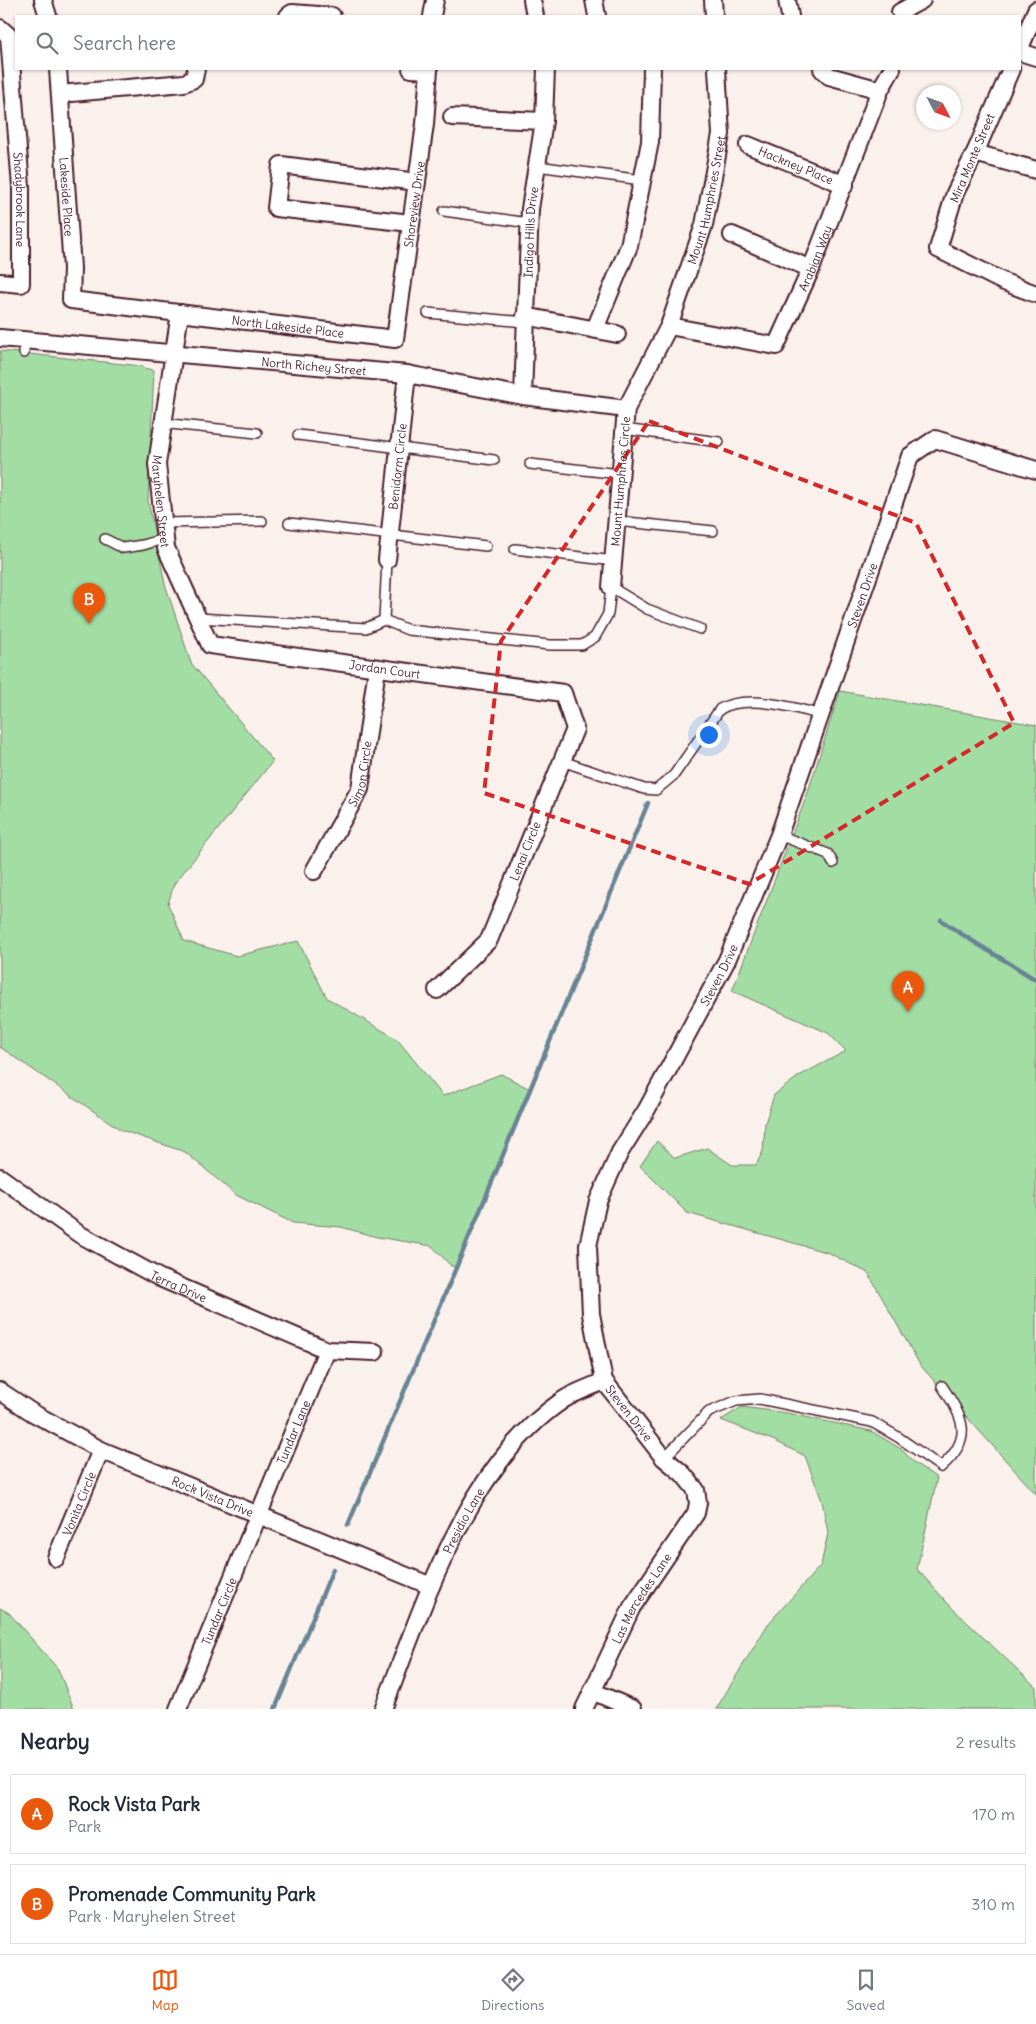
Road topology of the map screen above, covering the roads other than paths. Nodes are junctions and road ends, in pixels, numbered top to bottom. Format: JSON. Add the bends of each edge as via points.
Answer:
{"nodes":[{"id":1,"x":44,"y":0,"type":"edge"},
{"id":2,"x":435,"y":0,"type":"edge"},
{"id":3,"x":532,"y":0,"type":"edge"},
{"id":4,"x":594,"y":0,"type":"edge"},
{"id":5,"x":713,"y":0,"type":"edge"},
{"id":6,"x":787,"y":0,"type":"edge"},
{"id":7,"x":922,"y":0,"type":"edge"},
{"id":8,"x":899,"y":10,"type":"edge"},
{"id":9,"x":1036,"y":10,"type":"edge"},
{"id":10,"x":48,"y":15,"type":"edge"},
{"id":11,"x":289,"y":15,"type":"edge"},
{"id":12,"x":319,"y":15,"type":"edge"},
{"id":13,"x":432,"y":15,"type":"edge"},
{"id":14,"x":535,"y":15,"type":"edge"},
{"id":15,"x":597,"y":15,"type":"edge"},
{"id":16,"x":714,"y":15,"type":"edge"},
{"id":17,"x":790,"y":15,"type":"edge"},
{"id":18,"x":4,"y":32,"type":"edge"},
{"id":19,"x":1021,"y":46,"type":"edge"},
{"id":20,"x":1021,"y":52,"type":"edge"},
{"id":21,"x":1036,"y":56,"type":"edge"},
{"id":22,"x":58,"y":70,"type":"edge"},
{"id":23,"x":196,"y":70,"type":"edge"},
{"id":24,"x":429,"y":70,"type":"edge"},
{"id":25,"x":546,"y":70,"type":"edge"},
{"id":26,"x":652,"y":70,"type":"edge"},
{"id":27,"x":717,"y":70,"type":"edge"},
{"id":28,"x":823,"y":70,"type":"edge"},
{"id":29,"x":891,"y":70,"type":"edge"},
{"id":30,"x":1011,"y":70,"type":"edge"},
{"id":31,"x":880,"y":90,"type":"junction"},
{"id":32,"x":60,"y":94,"type":"junction"},
{"id":33,"x":452,"y":117,"type":"dead end"},
{"id":34,"x":544,"y":121,"type":"junction"},
{"id":35,"x":748,"y":145,"type":"dead end"},
{"id":36,"x":975,"y":153,"type":"junction"},
{"id":37,"x":537,"y":166,"type":"junction"},
{"id":38,"x":1036,"y":170,"type":"edge"},
{"id":39,"x":642,"y":180,"type":"junction"},
{"id":40,"x":417,"y":182,"type":"junction"},
{"id":41,"x":844,"y":186,"type":"junction"},
{"id":42,"x":444,"y":211,"type":"dead end"},
{"id":43,"x":529,"y":223,"type":"junction"},
{"id":44,"x":411,"y":224,"type":"junction"},
{"id":45,"x":732,"y":235,"type":"dead end"},
{"id":46,"x":811,"y":269,"type":"junction"},
{"id":47,"x":0,"y":282,"type":"edge"},
{"id":48,"x":1036,"y":294,"type":"edge"},
{"id":49,"x":71,"y":300,"type":"joint"},
{"id":50,"x":180,"y":313,"type":"junction"},
{"id":51,"x":428,"y":313,"type":"dead end"},
{"id":52,"x":525,"y":319,"type":"junction"},
{"id":53,"x":668,"y":326,"type":"junction"},
{"id":54,"x":595,"y":329,"type":"junction"},
{"id":55,"x":617,"y":334,"type":"dead end"},
{"id":56,"x":0,"y":338,"type":"edge"},
{"id":57,"x":395,"y":339,"type":"joint"},
{"id":58,"x":174,"y":354,"type":"junction"},
{"id":59,"x":407,"y":374,"type":"junction"},
{"id":60,"x":523,"y":396,"type":"junction"},
{"id":61,"x":626,"y":409,"type":"junction"},
{"id":62,"x":162,"y":423,"type":"junction"},
{"id":63,"x":624,"y":429,"type":"junction"},
{"id":64,"x":256,"y":433,"type":"dead end"},
{"id":65,"x":298,"y":435,"type":"dead end"},
{"id":66,"x":719,"y":442,"type":"dead end"},
{"id":67,"x":399,"y":448,"type":"junction"},
{"id":68,"x":494,"y":460,"type":"dead end"},
{"id":69,"x":530,"y":464,"type":"dead end"},
{"id":70,"x":1036,"y":470,"type":"edge"},
{"id":71,"x":620,"y":474,"type":"junction"},
{"id":72,"x":262,"y":521,"type":"dead end"},
{"id":73,"x":617,"y":521,"type":"junction"},
{"id":74,"x":289,"y":523,"type":"dead end"},
{"id":75,"x":713,"y":530,"type":"dead end"},
{"id":76,"x":166,"y":531,"type":"junction"},
{"id":77,"x":390,"y":533,"type":"junction"},
{"id":78,"x":105,"y":539,"type":"dead end"},
{"id":79,"x":486,"y":546,"type":"dead end"},
{"id":80,"x":515,"y":549,"type":"dead end"},
{"id":81,"x":387,"y":560,"type":"joint"},
{"id":82,"x":614,"y":561,"type":"junction"},
{"id":83,"x":611,"y":586,"type":"junction"},
{"id":84,"x":198,"y":618,"type":"junction"},
{"id":85,"x":384,"y":620,"type":"junction"},
{"id":86,"x":700,"y":630,"type":"dead end"},
{"id":87,"x":208,"y":640,"type":"joint"},
{"id":88,"x":377,"y":668,"type":"junction"},
{"id":89,"x":563,"y":694,"type":"joint"},
{"id":90,"x":821,"y":715,"type":"junction"},
{"id":91,"x":562,"y":761,"type":"junction"},
{"id":92,"x":779,"y":835,"type":"junction"},
{"id":93,"x":833,"y":863,"type":"dead end"},
{"id":94,"x":314,"y":871,"type":"dead end"},
{"id":95,"x":436,"y":990,"type":"dead end"},
{"id":96,"x":0,"y":1177,"type":"edge"},
{"id":97,"x":327,"y":1350,"type":"junction"},
{"id":98,"x":375,"y":1352,"type":"dead end"},
{"id":99,"x":604,"y":1381,"type":"junction"},
{"id":100,"x":942,"y":1386,"type":"dead end"},
{"id":101,"x":0,"y":1391,"type":"edge"},
{"id":102,"x":101,"y":1450,"type":"junction"},
{"id":103,"x":664,"y":1458,"type":"junction"},
{"id":104,"x":696,"y":1490,"type":"joint"},
{"id":105,"x":259,"y":1513,"type":"junction"},
{"id":106,"x":56,"y":1558,"type":"dead end"},
{"id":107,"x":431,"y":1586,"type":"junction"},
{"id":108,"x":592,"y":1691,"type":"junction"},
{"id":109,"x":178,"y":1709,"type":"edge"},
{"id":110,"x":384,"y":1709,"type":"edge"},
{"id":111,"x":584,"y":1709,"type":"edge"},
{"id":112,"x":633,"y":1709,"type":"edge"}],
"edges":[{"from":1,"to":10,"type":"street"},
{"from":2,"to":13,"type":"street"},
{"from":3,"to":14,"type":"street"},
{"from":4,"to":15,"type":"street"},
{"from":5,"to":16,"type":"street"},
{"from":6,"to":17,"type":"street"},
{"from":7,"to":8,"type":"street"},
{"from":9,"to":19,"type":"street"},
{"from":11,"to":12,"type":"street"},
{"from":18,"to":47,"type":"street","name":"Shadybrook Lane","via":[[21,187],[21,284]]},
{"from":20,"to":21,"type":"street"},
{"from":22,"to":32,"type":"street","name":"Lakeside Place"},
{"from":23,"to":32,"type":"street","via":[[194,79],[184,83]]},
{"from":24,"to":40,"type":"street","name":"Shoreview Drive"},
{"from":25,"to":34,"type":"street","name":"Indigo Hills Drive"},
{"from":26,"to":39,"type":"street","via":[[650,142]]},
{"from":27,"to":53,"type":"street","name":"Mount Humphries Street","via":[[721,134],[704,225]]},
{"from":28,"to":31,"type":"street","via":[[829,76]]},
{"from":29,"to":31,"type":"street","name":"Arabian Way"},
{"from":30,"to":36,"type":"street","name":"Mira Monte Street"},
{"from":31,"to":41,"type":"street","name":"Arabian Way"},
{"from":32,"to":49,"type":"street","name":"Lakeside Place","via":[[72,268]]},
{"from":33,"to":34,"type":"street"},
{"from":34,"to":37,"type":"street","name":"Indigo Hills Drive"},
{"from":35,"to":41,"type":"street","name":"Hackney Place"},
{"from":36,"to":38,"type":"street"},
{"from":36,"to":48,"type":"street","name":"Mira Monte Street","via":[[954,193],[938,249]]},
{"from":37,"to":39,"type":"lane"},
{"from":37,"to":43,"type":"street","name":"Indigo Hills Drive"},
{"from":39,"to":54,"type":"street","via":[[629,246]]},
{"from":40,"to":44,"type":"street","name":"Shoreview Drive"},
{"from":40,"to":44,"type":"street","via":[[280,165],[276,208]]},
{"from":41,"to":46,"type":"street","name":"Arabian Way"},
{"from":42,"to":43,"type":"lane"},
{"from":43,"to":52,"type":"street","name":"Indigo Hills Drive"},
{"from":44,"to":57,"type":"street","name":"Shoreview Drive"},
{"from":45,"to":46,"type":"street"},
{"from":46,"to":53,"type":"street","name":"Arabian Way","via":[[776,346]]},
{"from":49,"to":50,"type":"street","name":"North Lakeside Place"},
{"from":50,"to":57,"type":"street","name":"North Lakeside Place"},
{"from":50,"to":58,"type":"street"},
{"from":51,"to":52,"type":"lane"},
{"from":52,"to":54,"type":"street"},
{"from":52,"to":60,"type":"street","name":"Indigo Hills Drive"},
{"from":53,"to":61,"type":"street","name":"Mount Humphries Circle"},
{"from":54,"to":55,"type":"street"},
{"from":56,"to":58,"type":"street","name":"North Richey Street","via":[[24,347]]},
{"from":58,"to":59,"type":"street","name":"North Richey Street"},
{"from":58,"to":62,"type":"street","name":"Maryhelen Street"},
{"from":59,"to":60,"type":"street","name":"North Richey Street"},
{"from":59,"to":67,"type":"street","name":"Benidorm Circle"},
{"from":60,"to":61,"type":"street","name":"North Richey Street"},
{"from":61,"to":63,"type":"street","name":"Mount Humphries Circle"},
{"from":62,"to":64,"type":"lane"},
{"from":62,"to":76,"type":"street","name":"Maryhelen Street","via":[[156,464]]},
{"from":63,"to":66,"type":"lane"},
{"from":63,"to":71,"type":"street","name":"Mount Humphries Circle"},
{"from":65,"to":67,"type":"lane"},
{"from":67,"to":68,"type":"lane"},
{"from":67,"to":77,"type":"street","name":"Benidorm Circle"},
{"from":69,"to":71,"type":"lane"},
{"from":70,"to":90,"type":"street","name":"Steven Drive","via":[[934,439],[910,456]]},
{"from":71,"to":73,"type":"street","name":"Mount Humphries Circle"},
{"from":72,"to":76,"type":"lane"},
{"from":73,"to":75,"type":"lane"},
{"from":73,"to":82,"type":"street","name":"Mount Humphries Circle"},
{"from":74,"to":77,"type":"lane"},
{"from":76,"to":78,"type":"lane","via":[[143,545],[123,548]]},
{"from":76,"to":84,"type":"street","name":"Maryhelen Street","via":[[166,548]]},
{"from":77,"to":79,"type":"lane"},
{"from":77,"to":81,"type":"street","name":"Benidorm Circle"},
{"from":80,"to":82,"type":"lane"},
{"from":81,"to":85,"type":"lane"},
{"from":82,"to":83,"type":"street","name":"Mount Humphries Circle"},
{"from":83,"to":85,"type":"lane","via":[[608,614],[595,637],[582,645],[550,645],[408,630]]},
{"from":83,"to":86,"type":"lane","via":[[647,609]]},
{"from":84,"to":85,"type":"lane","via":[[366,628]]},
{"from":84,"to":87,"type":"street","name":"Maryhelen Street"},
{"from":87,"to":88,"type":"street","name":"Jordan Court","via":[[210,645]]},
{"from":88,"to":89,"type":"street","name":"Jordan Court"},
{"from":88,"to":94,"type":"street","name":"Simon Circle","via":[[360,789]]},
{"from":89,"to":91,"type":"street","name":"Lenai Circle","via":[[575,729]]},
{"from":90,"to":91,"type":"lane","via":[[798,708],[754,703],[728,705],[720,709],[674,775],[656,790],[644,789]]},
{"from":90,"to":92,"type":"street","name":"Steven Drive"},
{"from":91,"to":95,"type":"street","name":"Lenai Circle","via":[[489,940]]},
{"from":92,"to":93,"type":"lane","via":[[828,854]]},
{"from":92,"to":99,"type":"street","name":"Steven Drive","via":[[727,960],[647,1109],[620,1152],[598,1201],[588,1246],[591,1314]]},
{"from":96,"to":97,"type":"street","name":"Terra Drive","via":[[79,1234],[160,1278]]},
{"from":97,"to":98,"type":"street","name":"Terra Drive"},
{"from":97,"to":105,"type":"street","name":"Tundar Lane"},
{"from":99,"to":103,"type":"street","name":"Steven Drive"},
{"from":99,"to":107,"type":"street","name":"Presidio Lane","via":[[563,1399],[519,1438],[478,1492]]},
{"from":100,"to":103,"type":"lane","via":[[956,1407],[964,1432],[955,1455],[941,1467],[872,1422],[760,1399],[736,1401],[709,1412]]},
{"from":101,"to":102,"type":"street","name":"Rock Vista Drive"},
{"from":102,"to":105,"type":"street","name":"Rock Vista Drive"},
{"from":102,"to":106,"type":"street","name":"Vonita Circle"},
{"from":103,"to":104,"type":"street","name":"Steven Drive"},
{"from":104,"to":108,"type":"street","name":"Las Mercedes Lane","via":[[696,1513],[632,1607]]},
{"from":105,"to":107,"type":"street","name":"Rock Vista Drive"},
{"from":105,"to":109,"type":"street","name":"Tundar Circle"},
{"from":107,"to":110,"type":"street","name":"Presidio Lane"},
{"from":108,"to":111,"type":"street","name":"Las Mercedes Lane"},
{"from":108,"to":112,"type":"street"}]}
